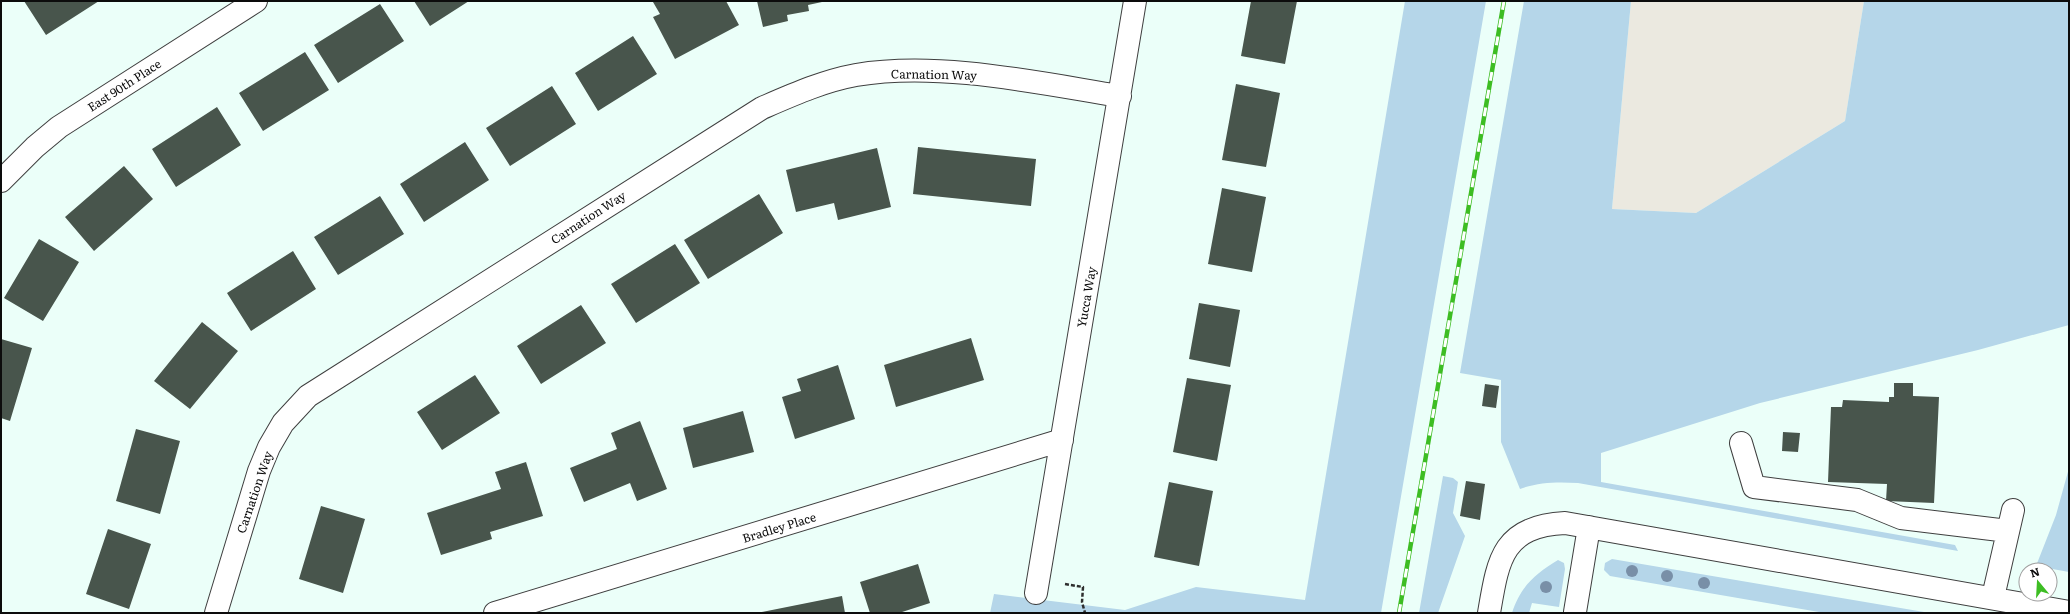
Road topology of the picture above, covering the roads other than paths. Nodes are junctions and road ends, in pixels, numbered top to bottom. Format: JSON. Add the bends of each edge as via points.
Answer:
{"nodes":[{"id":1,"x":256,"y":1,"type":"edge"},
{"id":2,"x":1135,"y":1,"type":"edge"},
{"id":3,"x":1120,"y":96,"type":"junction"},
{"id":4,"x":1,"y":181,"type":"edge"},
{"id":5,"x":1062,"y":440,"type":"junction"},
{"id":6,"x":1741,"y":443,"type":"dead end"},
{"id":7,"x":2013,"y":510,"type":"dead end"},
{"id":8,"x":1589,"y":528,"type":"junction"},
{"id":9,"x":2008,"y":532,"type":"junction"},
{"id":10,"x":1036,"y":593,"type":"dead end"},
{"id":11,"x":1993,"y":598,"type":"junction"},
{"id":12,"x":2036,"y":609,"type":"edge"},
{"id":13,"x":1575,"y":612,"type":"edge"},
{"id":14,"x":2069,"y":612,"type":"edge"},
{"id":15,"x":216,"y":613,"type":"edge"},
{"id":16,"x":495,"y":613,"type":"edge"},
{"id":17,"x":1489,"y":613,"type":"edge"}],
"edges":[{"from":1,"to":4,"type":"street","name":"East 90th Place","via":[[59,127],[34,147]]},
{"from":2,"to":3,"type":"street","name":"Yucca Way"},
{"from":3,"to":5,"type":"street","name":"Yucca Way"},
{"from":3,"to":15,"type":"street","name":"Carnation Way","via":[[985,75],[904,70],[856,75],[806,89],[762,108],[308,396],[283,423],[259,471]]},
{"from":5,"to":10,"type":"street","name":"Yucca Way"},
{"from":5,"to":16,"type":"street","name":"Bradley Place"},
{"from":6,"to":9,"type":"street","via":[[1754,487],[1857,500],[1901,518]]},
{"from":7,"to":9,"type":"street"},
{"from":8,"to":11,"type":"street"},
{"from":8,"to":13,"type":"street"},
{"from":8,"to":17,"type":"street","via":[[1565,523],[1545,524],[1526,531],[1510,543],[1500,560]]},
{"from":9,"to":11,"type":"street"},
{"from":11,"to":12,"type":"street"},
{"from":12,"to":14,"type":"street"}]}
